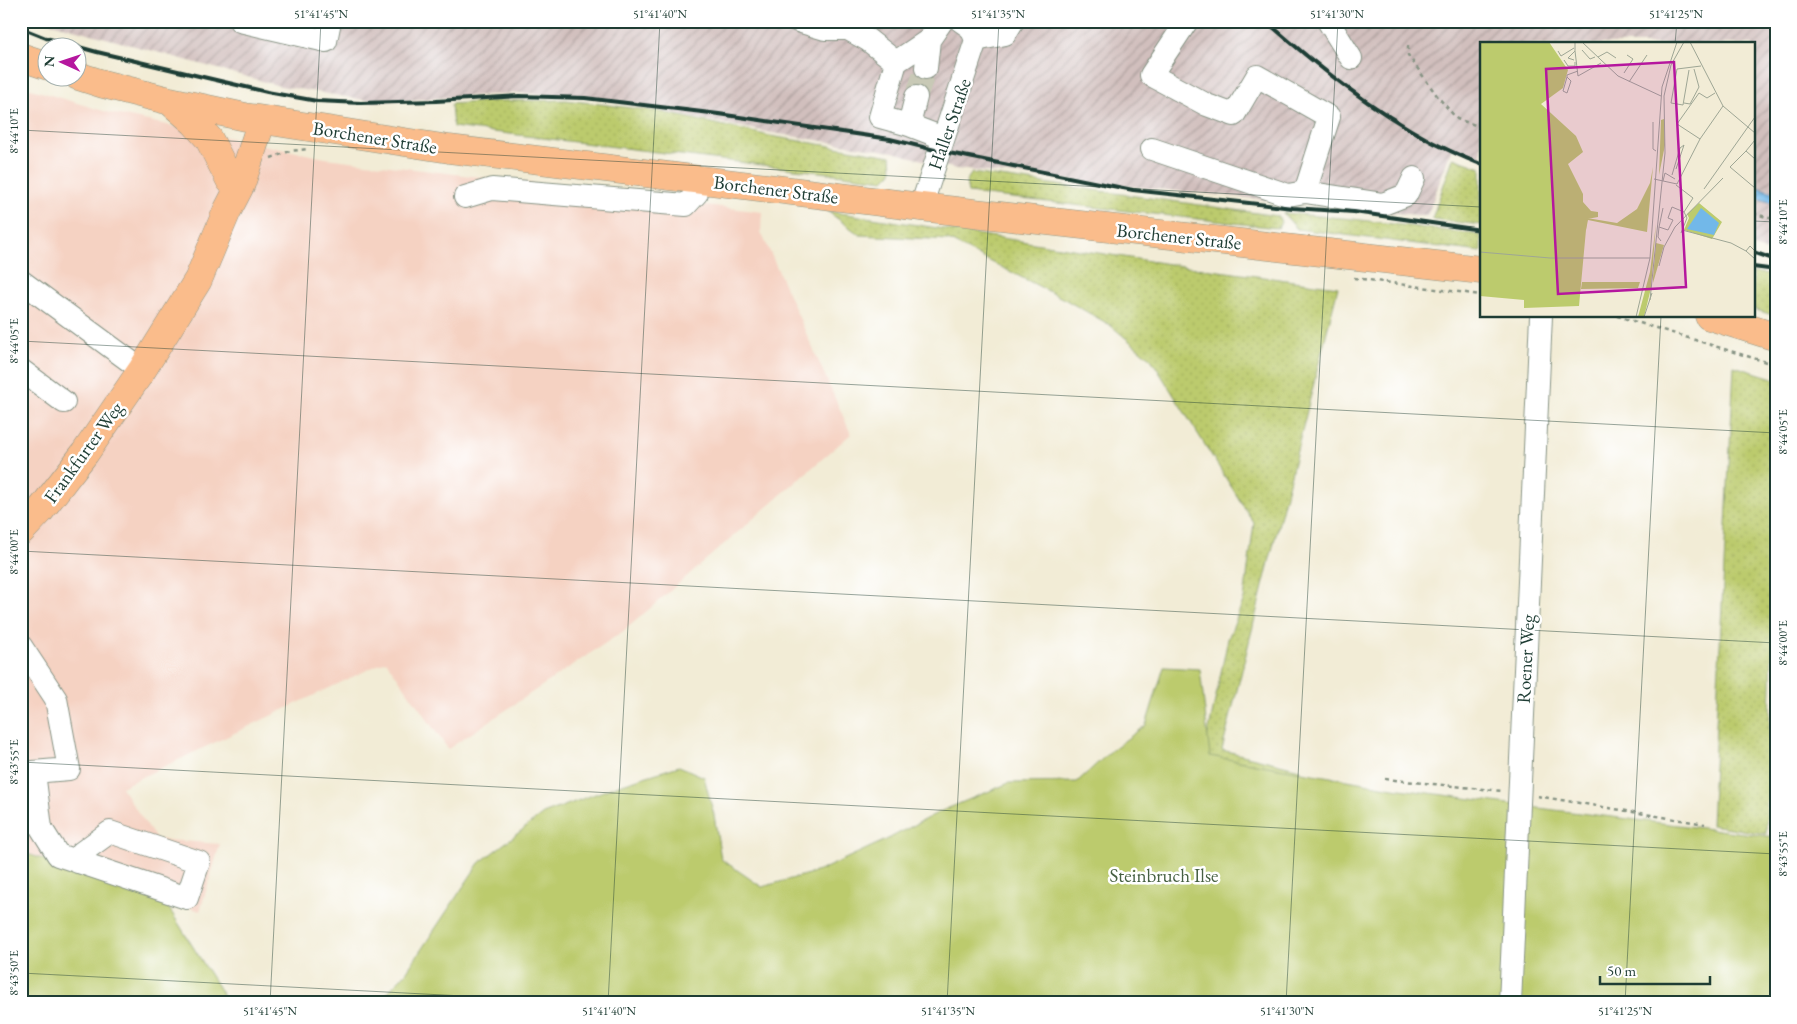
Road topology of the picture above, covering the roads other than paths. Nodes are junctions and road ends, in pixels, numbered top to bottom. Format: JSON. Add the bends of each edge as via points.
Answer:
{"nodes":[{"id":1,"x":240,"y":21,"type":"edge"},
{"id":2,"x":330,"y":21,"type":"edge"},
{"id":3,"x":798,"y":21,"type":"edge"},
{"id":4,"x":942,"y":21,"type":"edge"},
{"id":5,"x":961,"y":21,"type":"edge"},
{"id":6,"x":1013,"y":21,"type":"edge"},
{"id":7,"x":1187,"y":21,"type":"edge"},
{"id":8,"x":1328,"y":21,"type":"edge"},
{"id":9,"x":844,"y":25,"type":"edge"},
{"id":10,"x":929,"y":40,"type":"junction"},
{"id":11,"x":976,"y":40,"type":"junction"},
{"id":12,"x":21,"y":57,"type":"edge"},
{"id":13,"x":1351,"y":58,"type":"dead end"},
{"id":14,"x":896,"y":62,"type":"junction"},
{"id":15,"x":38,"y":63,"type":"edge"},
{"id":16,"x":926,"y":68,"type":"tunnel mouth"},
{"id":17,"x":88,"y":79,"type":"edge"},
{"id":18,"x":916,"y":97,"type":"tunnel mouth"},
{"id":19,"x":170,"y":101,"type":"junction"},
{"id":20,"x":254,"y":118,"type":"junction"},
{"id":21,"x":909,"y":125,"type":"junction"},
{"id":22,"x":943,"y":138,"type":"junction"},
{"id":23,"x":1152,"y":149,"type":"dead end"},
{"id":24,"x":1414,"y":178,"type":"dead end"},
{"id":25,"x":699,"y":179,"type":"junction"},
{"id":26,"x":230,"y":180,"type":"junction"},
{"id":27,"x":1305,"y":192,"type":"junction"},
{"id":28,"x":465,"y":197,"type":"dead end"},
{"id":29,"x":921,"y":207,"type":"junction"},
{"id":30,"x":227,"y":212,"type":"junction"},
{"id":31,"x":1480,"y":270,"type":"edge"},
{"id":32,"x":21,"y":281,"type":"edge"},
{"id":33,"x":1541,"y":318,"type":"edge"},
{"id":34,"x":1715,"y":318,"type":"edge"},
{"id":35,"x":1776,"y":338,"type":"edge"},
{"id":36,"x":21,"y":370,"type":"edge"},
{"id":37,"x":142,"y":370,"type":"junction"},
{"id":38,"x":64,"y":402,"type":"dead end"},
{"id":39,"x":21,"y":532,"type":"edge"},
{"id":40,"x":21,"y":646,"type":"edge"},
{"id":41,"x":28,"y":772,"type":"edge"},
{"id":42,"x":78,"y":862,"type":"junction"},
{"id":43,"x":1510,"y":1003,"type":"edge"}],
"edges":[{"from":1,"to":2,"type":"street","via":[[326,41]]},
{"from":3,"to":9,"type":"street","via":[[825,29]]},
{"from":4,"to":10,"type":"street"},
{"from":5,"to":11,"type":"street","via":[[971,28]]},
{"from":6,"to":11,"type":"street","via":[[1005,34]]},
{"from":7,"to":27,"type":"street","via":[[1151,75],[1207,105],[1234,115],[1257,76],[1329,118]]},
{"from":8,"to":13,"type":"street"},
{"from":9,"to":14,"type":"street"},
{"from":10,"to":14,"type":"street"},
{"from":10,"to":16,"type":"street"},
{"from":11,"to":22,"type":"street","name":"Haller Straße"},
{"from":12,"to":15,"type":"main road"},
{"from":14,"to":21,"type":"street","via":[[880,117]]},
{"from":17,"to":19,"type":"main road","name":"Borchener Straße"},
{"from":18,"to":21,"type":"street"},
{"from":19,"to":20,"type":"main road","name":"Borchener Straße"},
{"from":19,"to":26,"type":"main road","via":[[209,139]]},
{"from":20,"to":25,"type":"main road","name":"Borchener Straße","via":[[449,148]]},
{"from":20,"to":26,"type":"main road","name":"Frankfurter Weg"},
{"from":20,"to":30,"type":"main road","name":"Frankfurter Weg","via":[[241,184]]},
{"from":21,"to":22,"type":"street"},
{"from":22,"to":29,"type":"street","name":"Haller Straße"},
{"from":23,"to":27,"type":"street","via":[[1288,195]]},
{"from":24,"to":27,"type":"street","via":[[1406,196],[1383,204]]},
{"from":25,"to":28,"type":"street","via":[[697,193],[686,205],[492,189]]},
{"from":25,"to":29,"type":"main road","name":"Borchener Straße"},
{"from":26,"to":30,"type":"main road","name":"Frankfurter Weg"},
{"from":29,"to":31,"type":"main road","name":"Borchener Straße"},
{"from":30,"to":37,"type":"main road","name":"Frankfurter Weg","via":[[198,280]]},
{"from":32,"to":37,"type":"street"},
{"from":33,"to":43,"type":"street","name":"Roener Weg"},
{"from":34,"to":35,"type":"main road"},
{"from":36,"to":38,"type":"street"},
{"from":37,"to":39,"type":"main road","name":"Frankfurter Weg","via":[[85,453]]},
{"from":40,"to":41,"type":"street","via":[[56,699],[70,769]]},
{"from":41,"to":42,"type":"street","via":[[41,828],[58,855]]},
{"from":42,"to":42,"type":"street","via":[[187,898],[199,862],[110,832],[81,853]]}]}
